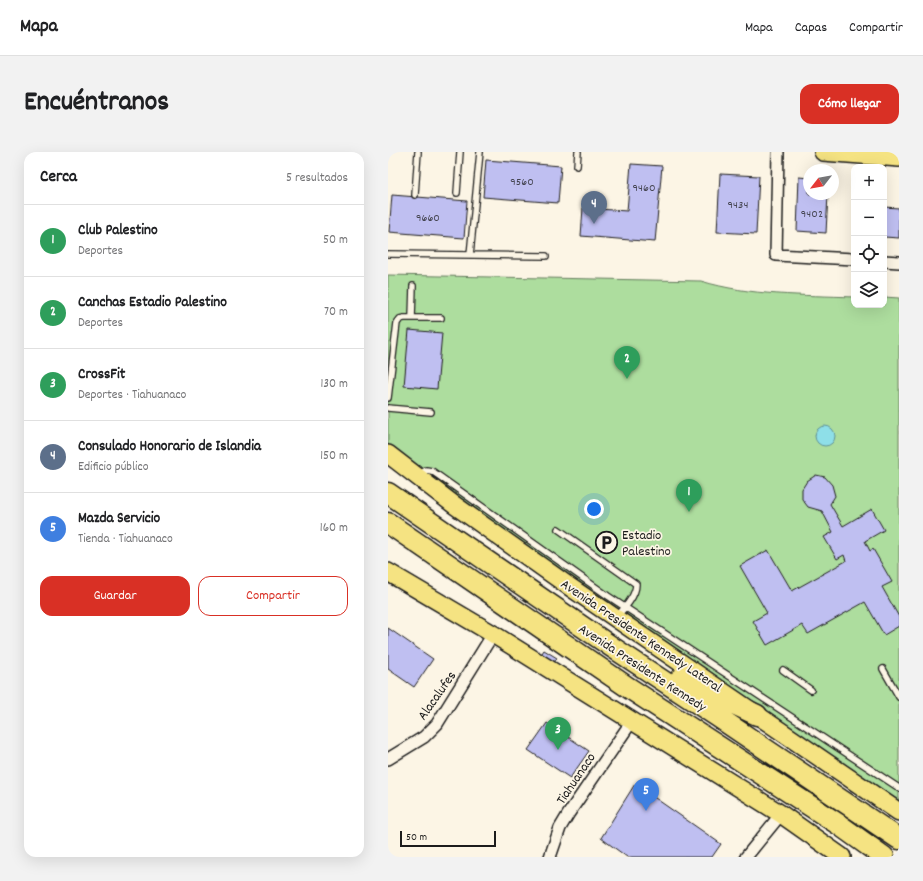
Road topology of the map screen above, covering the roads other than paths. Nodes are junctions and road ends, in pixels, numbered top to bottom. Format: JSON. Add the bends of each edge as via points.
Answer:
{"nodes":[{"id":1,"x":418,"y":152,"type":"edge"},
{"id":2,"x":460,"y":152,"type":"edge"},
{"id":3,"x":480,"y":152,"type":"edge"},
{"id":4,"x":578,"y":152,"type":"edge"},
{"id":5,"x":778,"y":152,"type":"edge"},
{"id":6,"x":823,"y":152,"type":"edge"},
{"id":7,"x":899,"y":158,"type":"edge"},
{"id":8,"x":577,"y":166,"type":"dead end"},
{"id":9,"x":457,"y":193,"type":"dead end"},
{"id":10,"x":415,"y":195,"type":"dead end"},
{"id":11,"x":388,"y":254,"type":"edge"},
{"id":12,"x":470,"y":255,"type":"junction"},
{"id":13,"x":546,"y":256,"type":"dead end"},
{"id":14,"x":851,"y":259,"type":"edge"},
{"id":15,"x":887,"y":261,"type":"edge"},
{"id":16,"x":899,"y":262,"type":"edge"},
{"id":17,"x":413,"y":286,"type":"dead end"},
{"id":18,"x":412,"y":318,"type":"junction"},
{"id":19,"x":441,"y":318,"type":"dead end"},
{"id":20,"x":388,"y":398,"type":"edge"},
{"id":21,"x":388,"y":408,"type":"edge"},
{"id":22,"x":431,"y":412,"type":"dead end"},
{"id":23,"x":388,"y":454,"type":"edge"},
{"id":24,"x":388,"y":494,"type":"edge"},
{"id":25,"x":388,"y":523,"type":"edge"},
{"id":26,"x":558,"y":529,"type":"dead end"},
{"id":27,"x":388,"y":572,"type":"edge"},
{"id":28,"x":620,"y":613,"type":"junction"},
{"id":29,"x":493,"y":634,"type":"junction"},
{"id":30,"x":612,"y":647,"type":"junction"},
{"id":31,"x":883,"y":669,"type":"dead end"},
{"id":32,"x":782,"y":670,"type":"dead end"},
{"id":33,"x":811,"y":690,"type":"dead end"},
{"id":34,"x":899,"y":697,"type":"edge"},
{"id":35,"x":756,"y":715,"type":"junction"},
{"id":36,"x":632,"y":721,"type":"junction"},
{"id":37,"x":388,"y":759,"type":"edge"},
{"id":38,"x":899,"y":788,"type":"edge"},
{"id":39,"x":899,"y":812,"type":"edge"},
{"id":40,"x":781,"y":814,"type":"junction"},
{"id":41,"x":899,"y":839,"type":"edge"},
{"id":42,"x":550,"y":857,"type":"edge"},
{"id":43,"x":746,"y":857,"type":"edge"},
{"id":44,"x":842,"y":857,"type":"edge"},
{"id":45,"x":884,"y":857,"type":"edge"}],
"edges":[{"from":1,"to":10,"type":"lane"},
{"from":2,"to":9,"type":"lane"},
{"from":3,"to":12,"type":"lane"},
{"from":4,"to":8,"type":"lane"},
{"from":5,"to":14,"type":"street","via":[[776,255]]},
{"from":6,"to":7,"type":"main road"},
{"from":11,"to":12,"type":"lane"},
{"from":12,"to":13,"type":"lane"},
{"from":15,"to":16,"type":"street"},
{"from":17,"to":18,"type":"lane"},
{"from":18,"to":19,"type":"lane"},
{"from":18,"to":20,"type":"lane","via":[[400,319],[397,323]]},
{"from":21,"to":22,"type":"lane"},
{"from":23,"to":28,"type":"main road","name":"Avenida Presidente Kennedy Lateral","via":[[520,552]]},
{"from":24,"to":30,"type":"highway","name":"Avenida Presidente Kennedy"},
{"from":25,"to":45,"type":"highway","name":"Avenida Presidente Kennedy","via":[[629,688],[838,824]]},
{"from":26,"to":28,"type":"lane","via":[[636,584],[636,589]]},
{"from":27,"to":29,"type":"main road"},
{"from":28,"to":35,"type":"main road","name":"Avenida Presidente Kennedy Lateral"},
{"from":28,"to":38,"type":"lane"},
{"from":29,"to":36,"type":"main road"},
{"from":29,"to":37,"type":"street","name":"Alacalufes","via":[[437,724],[424,737]]},
{"from":30,"to":35,"type":"highway"},
{"from":30,"to":41,"type":"highway","name":"Avenida Presidente Kennedy"},
{"from":31,"to":34,"type":"lane"},
{"from":32,"to":33,"type":"lane"},
{"from":35,"to":39,"type":"main road","name":"Avenida Presidente Kennedy Lateral"},
{"from":36,"to":40,"type":"main road"},
{"from":36,"to":42,"type":"street","name":"Tiahuanaco","via":[[569,813],[560,828]]},
{"from":40,"to":43,"type":"street"},
{"from":40,"to":44,"type":"main road"}]}
